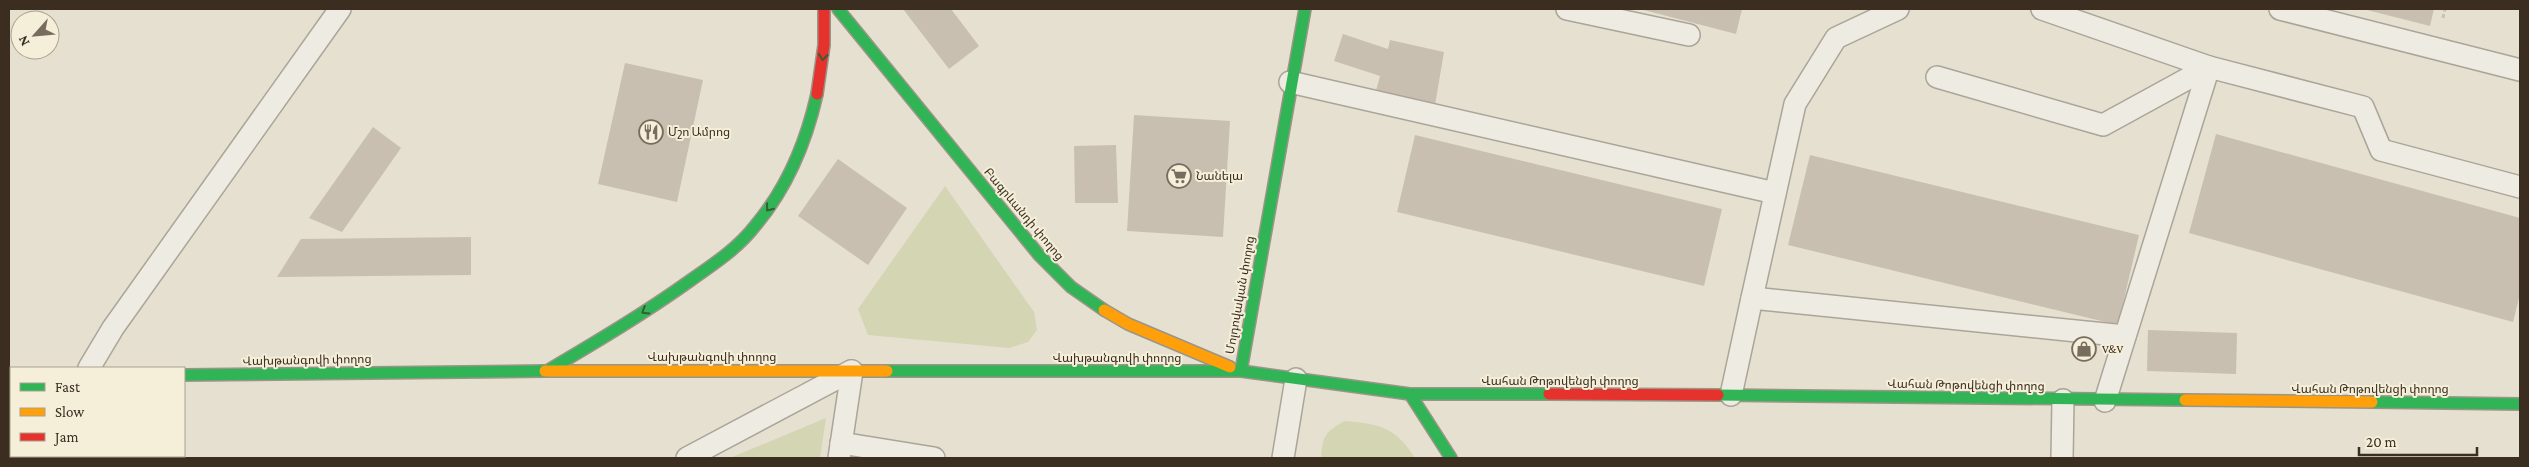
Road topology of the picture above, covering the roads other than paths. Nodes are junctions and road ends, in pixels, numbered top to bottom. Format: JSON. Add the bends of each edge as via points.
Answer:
{"nodes":[{"id":1,"x":340,"y":9,"type":"edge"},
{"id":2,"x":824,"y":9,"type":"edge"},
{"id":3,"x":838,"y":9,"type":"edge"},
{"id":4,"x":1305,"y":9,"type":"edge"},
{"id":5,"x":1567,"y":9,"type":"edge"},
{"id":6,"x":1898,"y":9,"type":"edge"},
{"id":7,"x":2042,"y":9,"type":"edge"},
{"id":8,"x":2280,"y":9,"type":"edge"},
{"id":9,"x":1689,"y":36,"type":"dead end"},
{"id":10,"x":2209,"y":68,"type":"junction"},
{"id":11,"x":2520,"y":70,"type":"edge"},
{"id":12,"x":1937,"y":77,"type":"dead end"},
{"id":13,"x":1290,"y":82,"type":"junction"},
{"id":14,"x":2520,"y":187,"type":"edge"},
{"id":15,"x":1775,"y":194,"type":"junction"},
{"id":16,"x":1752,"y":298,"type":"junction"},
{"id":17,"x":2125,"y":336,"type":"junction"},
{"id":18,"x":90,"y":367,"type":"edge"},
{"id":19,"x":546,"y":371,"type":"junction"},
{"id":20,"x":852,"y":371,"type":"junction"},
{"id":21,"x":1241,"y":371,"type":"junction"},
{"id":22,"x":185,"y":375,"type":"edge"},
{"id":23,"x":1296,"y":379,"type":"junction"},
{"id":24,"x":1410,"y":394,"type":"junction"},
{"id":25,"x":1731,"y":395,"type":"junction"},
{"id":26,"x":2064,"y":400,"type":"junction"},
{"id":27,"x":2105,"y":401,"type":"junction"},
{"id":28,"x":2520,"y":404,"type":"edge"},
{"id":29,"x":840,"y":450,"type":"edge"},
{"id":30,"x":687,"y":458,"type":"edge"},
{"id":31,"x":934,"y":458,"type":"edge"},
{"id":32,"x":1283,"y":458,"type":"edge"},
{"id":33,"x":1451,"y":458,"type":"edge"},
{"id":34,"x":2062,"y":458,"type":"edge"}],
"edges":[{"from":1,"to":18,"type":"lane","via":[[113,328]]},
{"from":2,"to":19,"type":"street","one_way":true,"via":[[826,36],[821,80],[806,140],[796,164],[770,207],[753,229],[716,262],[662,301]]},
{"from":3,"to":21,"type":"street","name":"Բագրևանդի փողոց","via":[[1039,255],[1071,287],[1128,324]]},
{"from":4,"to":13,"type":"street","name":"Մոլդովական փողոց"},
{"from":5,"to":9,"type":"lane"},
{"from":6,"to":15,"type":"lane","via":[[1836,38],[1795,104]]},
{"from":7,"to":10,"type":"lane"},
{"from":8,"to":11,"type":"lane"},
{"from":10,"to":12,"type":"lane","via":[[2103,125]]},
{"from":10,"to":14,"type":"lane","via":[[2363,106],[2381,150]]},
{"from":10,"to":17,"type":"lane"},
{"from":13,"to":15,"type":"lane"},
{"from":13,"to":21,"type":"street","name":"Մոլդովական փողոց"},
{"from":15,"to":16,"type":"lane"},
{"from":16,"to":17,"type":"lane"},
{"from":16,"to":25,"type":"lane"},
{"from":17,"to":27,"type":"lane"},
{"from":19,"to":20,"type":"street","name":"Վախթանգովի փողոց"},
{"from":19,"to":22,"type":"street","name":"Վախթանգովի փողոց"},
{"from":20,"to":21,"type":"street","name":"Վախթանգովի փողոց"},
{"from":20,"to":29,"type":"lane"},
{"from":20,"to":30,"type":"lane"},
{"from":21,"to":23,"type":"street","name":"Մոլդովական փողոց"},
{"from":23,"to":24,"type":"street","name":"Մոլդովական փողոց"},
{"from":23,"to":32,"type":"lane"},
{"from":24,"to":25,"type":"street","name":"Վահան Թոթովենցի փողոց"},
{"from":24,"to":33,"type":"street"},
{"from":25,"to":26,"type":"street","name":"Վահան Թոթովենցի փողոց"},
{"from":26,"to":27,"type":"street","name":"Վահան Թոթովենցի փողոց"},
{"from":26,"to":34,"type":"lane"},
{"from":27,"to":28,"type":"street","name":"Վահան Թոթովենցի փողոց"},
{"from":29,"to":31,"type":"lane"}]}
